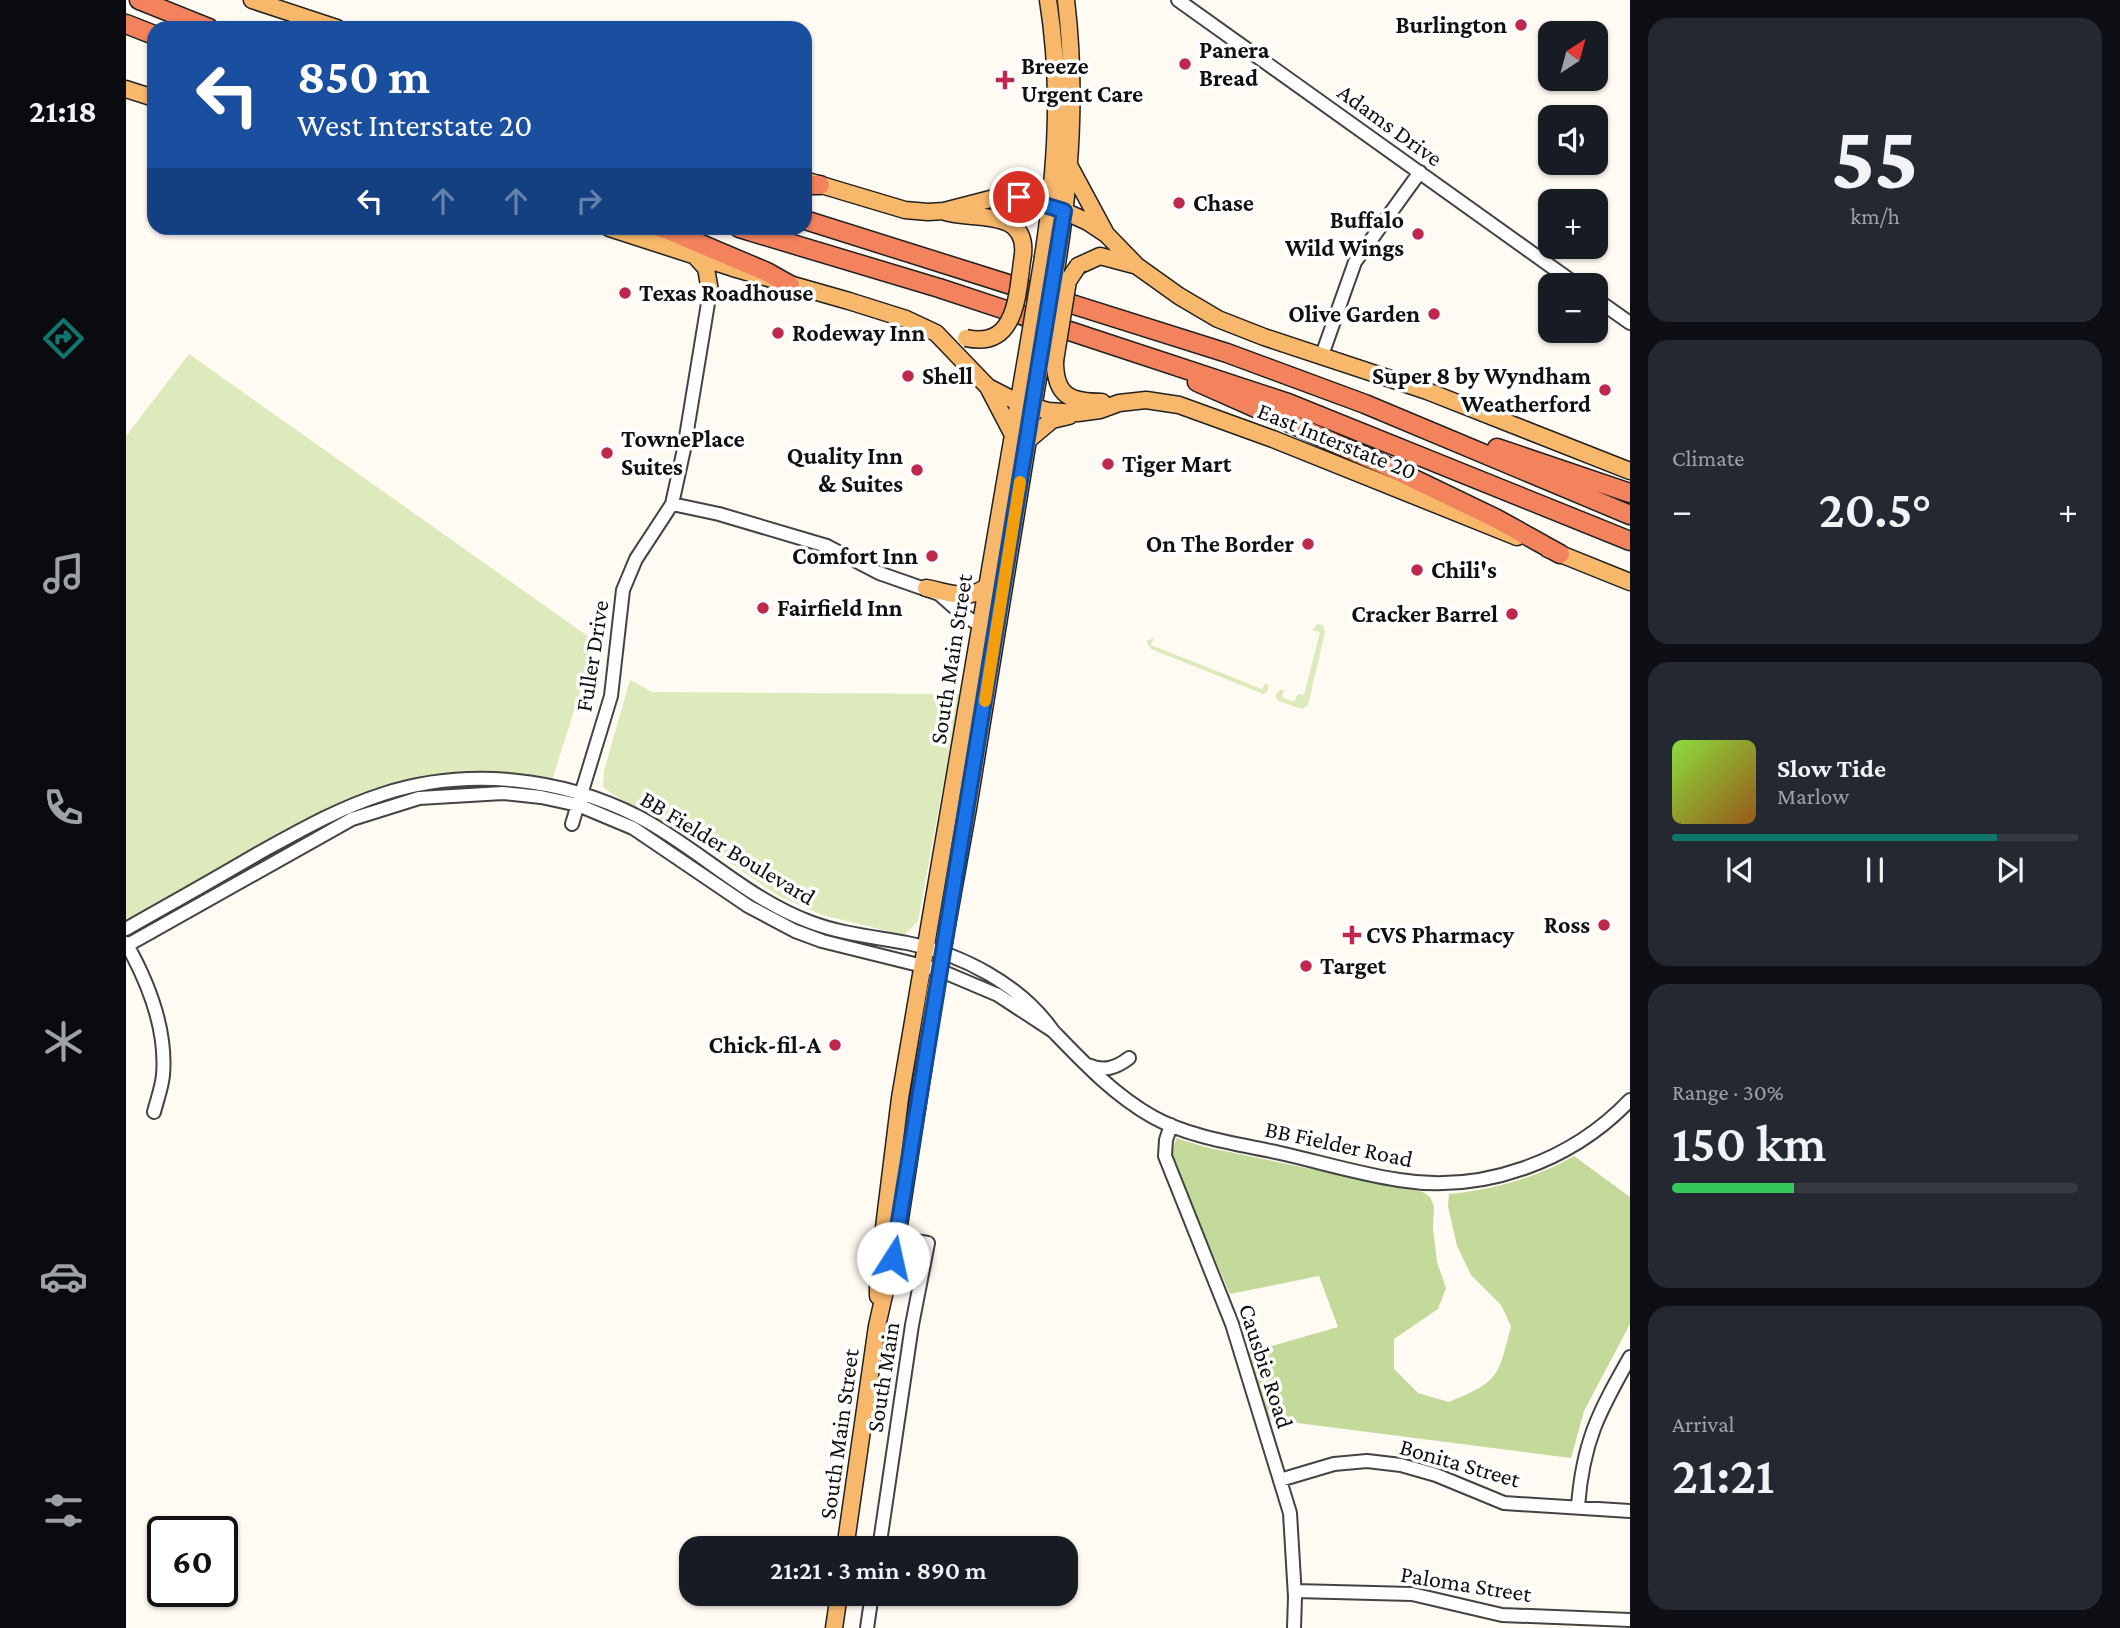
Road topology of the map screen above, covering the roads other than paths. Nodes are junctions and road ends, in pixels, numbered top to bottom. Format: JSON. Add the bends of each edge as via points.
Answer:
{"nodes":[{"id":1,"x":139,"y":0,"type":"edge"},
{"id":2,"x":252,"y":0,"type":"edge"},
{"id":3,"x":1048,"y":0,"type":"edge"},
{"id":4,"x":1066,"y":0,"type":"edge"},
{"id":5,"x":1184,"y":2,"type":"edge"},
{"id":6,"x":192,"y":21,"type":"edge"},
{"id":7,"x":316,"y":21,"type":"edge"},
{"id":8,"x":126,"y":24,"type":"edge"},
{"id":9,"x":147,"y":33,"type":"edge"},
{"id":10,"x":126,"y":89,"type":"edge"},
{"id":11,"x":147,"y":96,"type":"edge"},
{"id":12,"x":1070,"y":167,"type":"junction"},
{"id":13,"x":1420,"y":172,"type":"junction"},
{"id":14,"x":1053,"y":177,"type":"junction"},
{"id":15,"x":812,"y":184,"type":"edge"},
{"id":16,"x":1019,"y":197,"type":"junction"},
{"id":17,"x":1057,"y":209,"type":"junction"},
{"id":18,"x":944,"y":211,"type":"junction"},
{"id":19,"x":812,"y":222,"type":"edge"},
{"id":20,"x":1106,"y":234,"type":"junction"},
{"id":21,"x":630,"y":235,"type":"edge"},
{"id":22,"x":680,"y":235,"type":"edge"},
{"id":23,"x":762,"y":235,"type":"edge"},
{"id":24,"x":695,"y":256,"type":"junction"},
{"id":25,"x":1137,"y":266,"type":"junction"},
{"id":26,"x":733,"y":268,"type":"junction"},
{"id":27,"x":1560,"y":273,"type":"edge"},
{"id":28,"x":790,"y":285,"type":"junction"},
{"id":29,"x":710,"y":291,"type":"junction"},
{"id":30,"x":1608,"y":307,"type":"edge"},
{"id":31,"x":1630,"y":323,"type":"edge"},
{"id":32,"x":936,"y":333,"type":"junction"},
{"id":33,"x":1322,"y":355,"type":"junction"},
{"id":34,"x":1041,"y":358,"type":"junction"},
{"id":35,"x":1171,"y":363,"type":"junction"},
{"id":36,"x":988,"y":387,"type":"junction"},
{"id":37,"x":1119,"y":403,"type":"junction"},
{"id":38,"x":1026,"y":405,"type":"junction"},
{"id":39,"x":1078,"y":413,"type":"junction"},
{"id":40,"x":1012,"y":433,"type":"junction"},
{"id":41,"x":1441,"y":434,"type":"junction"},
{"id":42,"x":1027,"y":441,"type":"junction"},
{"id":43,"x":1630,"y":471,"type":"edge"},
{"id":44,"x":1630,"y":493,"type":"edge"},
{"id":45,"x":672,"y":504,"type":"junction"},
{"id":46,"x":1630,"y":515,"type":"edge"},
{"id":47,"x":1630,"y":541,"type":"edge"},
{"id":48,"x":1560,"y":554,"type":"junction"},
{"id":49,"x":1630,"y":582,"type":"edge"},
{"id":50,"x":986,"y":587,"type":"junction"},
{"id":51,"x":926,"y":588,"type":"junction"},
{"id":52,"x":999,"y":622,"type":"junction"},
{"id":53,"x":980,"y":625,"type":"junction"},
{"id":54,"x":992,"y":661,"type":"junction"},
{"id":55,"x":580,"y":799,"type":"junction"},
{"id":56,"x":572,"y":824,"type":"dead end"},
{"id":57,"x":126,"y":929,"type":"edge"},
{"id":58,"x":126,"y":944,"type":"edge"},
{"id":59,"x":933,"y":960,"type":"junction"},
{"id":60,"x":1053,"y":1031,"type":"joint"},
{"id":61,"x":1081,"y":1060,"type":"junction"},
{"id":62,"x":1116,"y":1092,"type":"junction"},
{"id":63,"x":1630,"y":1100,"type":"edge"},
{"id":64,"x":154,"y":1112,"type":"dead end"},
{"id":65,"x":1171,"y":1125,"type":"junction"},
{"id":66,"x":897,"y":1238,"type":"junction"},
{"id":67,"x":877,"y":1326,"type":"junction"},
{"id":68,"x":1630,"y":1357,"type":"edge"},
{"id":69,"x":1280,"y":1480,"type":"junction"},
{"id":70,"x":1578,"y":1506,"type":"junction"},
{"id":71,"x":1630,"y":1511,"type":"edge"},
{"id":72,"x":847,"y":1536,"type":"edge"},
{"id":73,"x":881,"y":1536,"type":"edge"},
{"id":74,"x":1295,"y":1591,"type":"junction"},
{"id":75,"x":837,"y":1606,"type":"edge"},
{"id":76,"x":870,"y":1606,"type":"edge"},
{"id":77,"x":1630,"y":1620,"type":"edge"},
{"id":78,"x":834,"y":1628,"type":"edge"},
{"id":79,"x":867,"y":1628,"type":"edge"},
{"id":80,"x":1294,"y":1628,"type":"edge"}],
"edges":[{"from":1,"to":6,"type":"highway"},
{"from":2,"to":7,"type":"main road"},
{"from":3,"to":14,"type":"main road","name":"South Main Street","via":[[1057,97]]},
{"from":4,"to":12,"type":"main road","name":"South Main Street","via":[[1073,99]]},
{"from":5,"to":13,"type":"street","name":"Adams Drive"},
{"from":8,"to":9,"type":"highway"},
{"from":10,"to":11,"type":"main road"},
{"from":12,"to":17,"type":"main road","name":"South Main Street"},
{"from":12,"to":20,"type":"main road"},
{"from":13,"to":27,"type":"street","name":"Adams Drive"},
{"from":13,"to":33,"type":"street","via":[[1355,262]]},
{"from":14,"to":16,"type":"main road","via":[[1039,190]]},
{"from":14,"to":17,"type":"main road","name":"South Main Street"},
{"from":15,"to":18,"type":"main road","via":[[905,210]]},
{"from":16,"to":17,"type":"main road"},
{"from":16,"to":18,"type":"main road"},
{"from":17,"to":20,"type":"main road"},
{"from":17,"to":34,"type":"main road","name":"South Main Street","bridge":true},
{"from":18,"to":32,"type":"main road","bridge":true,"via":[[1001,219],[1020,236],[1024,247],[1011,321],[1004,329],[978,340]]},
{"from":19,"to":41,"type":"highway","via":[[1227,354]]},
{"from":20,"to":25,"type":"main road"},
{"from":21,"to":24,"type":"main road"},
{"from":22,"to":28,"type":"highway"},
{"from":23,"to":35,"type":"highway"},
{"from":24,"to":26,"type":"main road"},
{"from":24,"to":29,"type":"main road","via":[[706,268]]},
{"from":25,"to":33,"type":"main road","via":[[1218,319]]},
{"from":25,"to":34,"type":"main road","bridge":true,"via":[[1100,256],[1078,266]]},
{"from":26,"to":28,"type":"main road"},
{"from":26,"to":29,"type":"main road","via":[[720,273]]},
{"from":28,"to":32,"type":"main road","via":[[849,300]]},
{"from":29,"to":45,"type":"street"},
{"from":30,"to":31,"type":"street"},
{"from":32,"to":36,"type":"main road"},
{"from":33,"to":43,"type":"main road"},
{"from":34,"to":37,"type":"main road","via":[[1070,398]]},
{"from":34,"to":38,"type":"main road","name":"South Main Street"},
{"from":35,"to":47,"type":"highway","via":[[1288,403]]},
{"from":35,"to":48,"type":"highway","via":[[1202,385],[1389,467]]},
{"from":36,"to":38,"type":"main road"},
{"from":36,"to":40,"type":"main road"},
{"from":37,"to":39,"type":"main road","name":"East Interstate 20"},
{"from":37,"to":48,"type":"main road","name":"East Interstate 20","via":[[1146,400],[1179,405]]},
{"from":38,"to":39,"type":"main road","name":"East Interstate 20"},
{"from":38,"to":40,"type":"main road","name":"South Main Street"},
{"from":38,"to":42,"type":"main road","name":"South Main Street"},
{"from":39,"to":42,"type":"main road","via":[[1052,420]]},
{"from":40,"to":50,"type":"main road","name":"South Main Street"},
{"from":41,"to":44,"type":"highway","via":[[1464,436]]},
{"from":41,"to":46,"type":"highway"},
{"from":42,"to":52,"type":"main road","name":"South Main Street"},
{"from":45,"to":51,"type":"street","via":[[827,545],[879,573]]},
{"from":45,"to":55,"type":"street","name":"Fuller Drive","via":[[636,558],[623,590],[611,696]]},
{"from":48,"to":49,"type":"main road","name":"East Interstate 20"},
{"from":50,"to":51,"type":"main road","via":[[971,596]]},
{"from":50,"to":52,"type":"main road","via":[[992,597],[992,618]]},
{"from":50,"to":53,"type":"main road","name":"South Main Street"},
{"from":51,"to":53,"type":"street"},
{"from":52,"to":54,"type":"main road","name":"South Main Street"},
{"from":53,"to":54,"type":"main road"},
{"from":53,"to":59,"type":"main road","name":"South Main Street"},
{"from":54,"to":59,"type":"main road","name":"South Main Street"},
{"from":55,"to":56,"type":"street","name":"Fuller Drive"},
{"from":55,"to":57,"type":"street","name":"BB Fielder Boulevard","via":[[545,784],[503,780],[461,779],[382,794],[313,823]]},
{"from":55,"to":58,"type":"street","name":"BB Fielder Boulevard","via":[[503,793],[419,798],[384,807],[352,818]]},
{"from":55,"to":59,"type":"street","name":"BB Fielder Boulevard","via":[[614,805],[658,828],[786,912]]},
{"from":55,"to":59,"type":"street","name":"BB Fielder Boulevard","via":[[795,931],[822,941]]},
{"from":58,"to":64,"type":"street","via":[[158,1014],[163,1075]]},
{"from":59,"to":60,"type":"street","name":"BB Fielder Boulevard"},
{"from":59,"to":66,"type":"main road","name":"South Main Street"},
{"from":59,"to":67,"type":"main road","name":"South Main Street","via":[[900,1098],[878,1276]]},
{"from":60,"to":61,"type":"street","name":"BB Fielder Road"},
{"from":61,"to":62,"type":"street","name":"BB Fielder Road"},
{"from":61,"to":62,"type":"street","via":[[1100,1069],[1129,1058]]},
{"from":62,"to":65,"type":"street","name":"BB Fielder Road"},
{"from":63,"to":65,"type":"street","name":"BB Fielder Road","via":[[1587,1136],[1544,1160],[1507,1174],[1439,1184],[1398,1180]]},
{"from":65,"to":69,"type":"street","name":"Causbie Road","via":[[1165,1156],[1232,1324]]},
{"from":66,"to":67,"type":"main road","name":"South Main Street"},
{"from":66,"to":73,"type":"street","name":"South Main","via":[[928,1243]]},
{"from":67,"to":72,"type":"main road","name":"South Main Street"},
{"from":68,"to":70,"type":"street","via":[[1591,1431],[1580,1472]]},
{"from":69,"to":70,"type":"street","name":"Bonita Street","via":[[1334,1464],[1367,1461],[1436,1475],[1504,1503]]},
{"from":69,"to":74,"type":"street","name":"Causbie Road","via":[[1290,1513]]},
{"from":70,"to":71,"type":"street","name":"Bonita Street"},
{"from":74,"to":77,"type":"street","name":"Paloma Street","via":[[1412,1594],[1503,1615]]},
{"from":74,"to":80,"type":"street","name":"Causbie Road"},
{"from":75,"to":78,"type":"main road"},
{"from":76,"to":79,"type":"street"}]}
